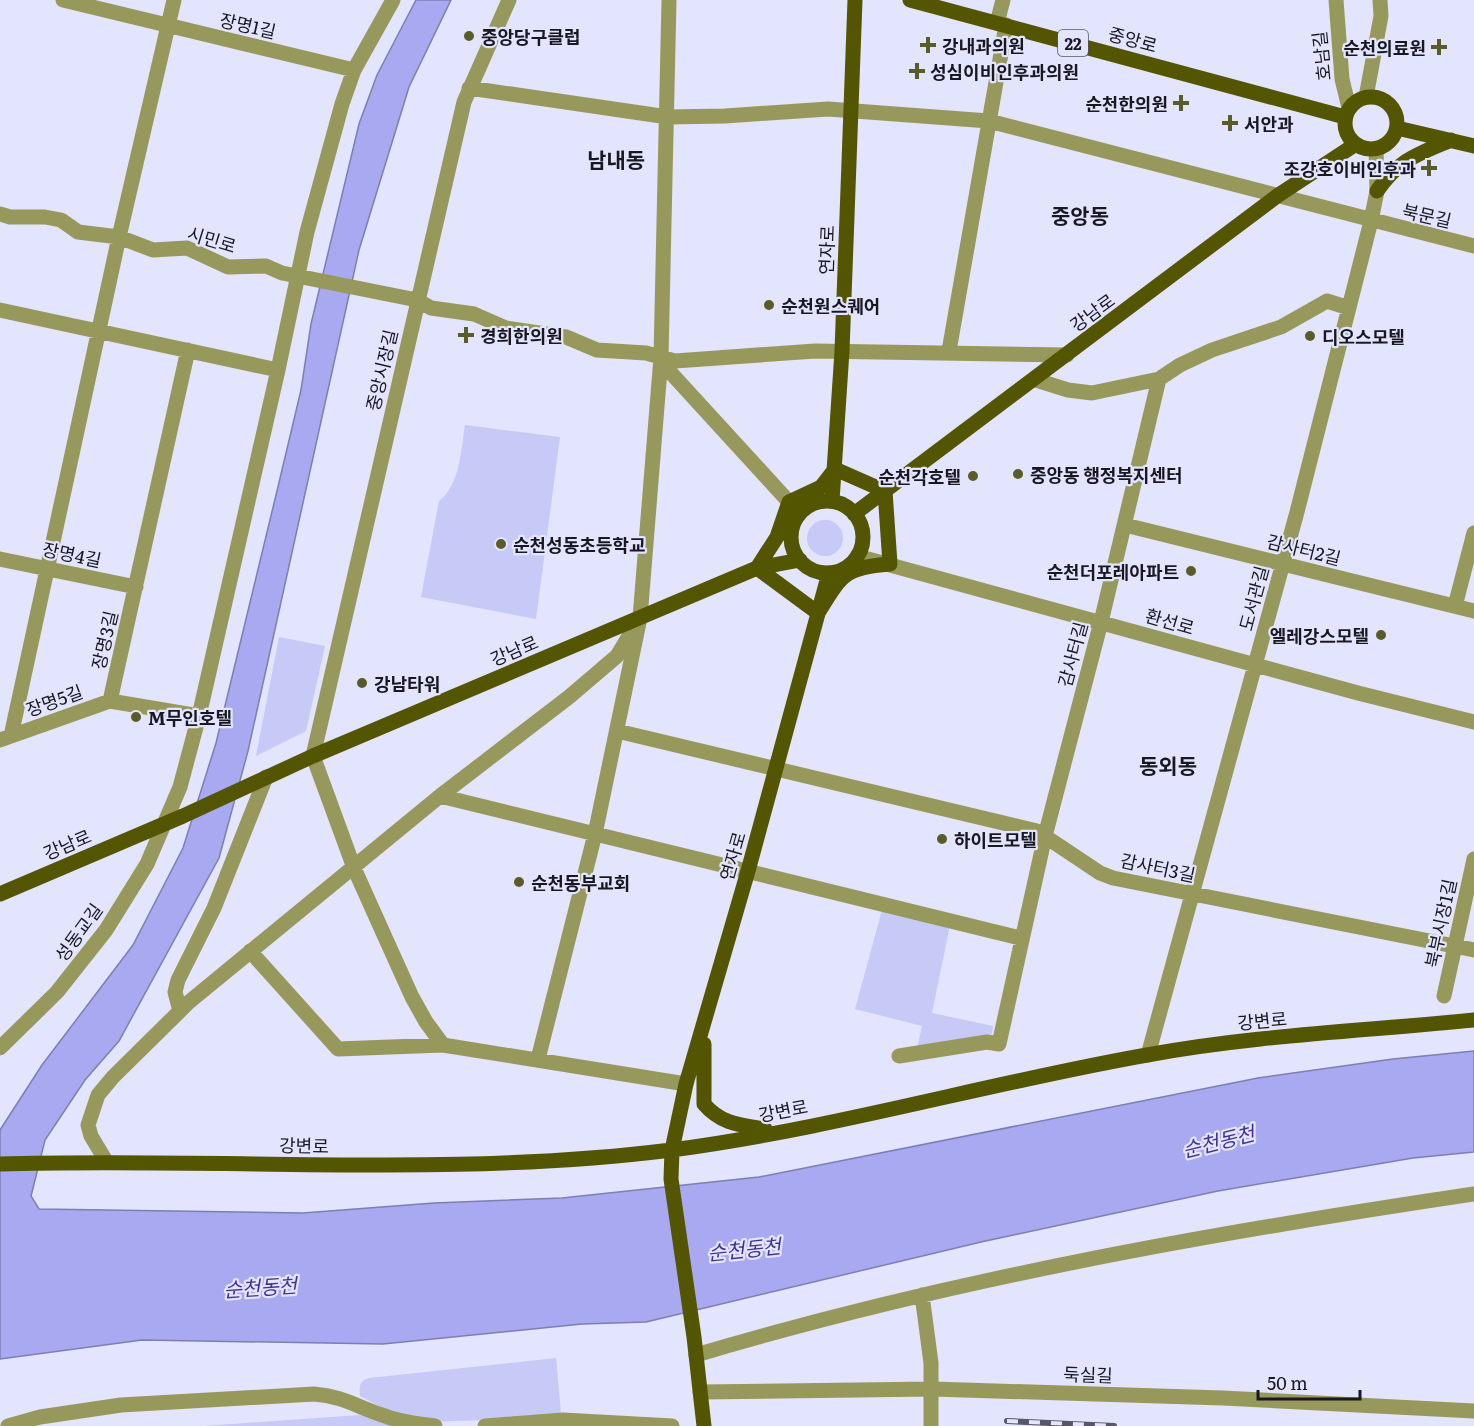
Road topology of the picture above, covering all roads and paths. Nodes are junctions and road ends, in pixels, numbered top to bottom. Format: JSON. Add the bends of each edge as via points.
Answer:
{"nodes":[{"id":1,"x":63,"y":0,"type":"edge"},
{"id":2,"x":174,"y":0,"type":"edge"},
{"id":3,"x":393,"y":0,"type":"edge"},
{"id":4,"x":509,"y":0,"type":"edge"},
{"id":5,"x":669,"y":0,"type":"edge"},
{"id":6,"x":855,"y":0,"type":"edge"},
{"id":7,"x":909,"y":0,"type":"edge"},
{"id":8,"x":1003,"y":0,"type":"edge"},
{"id":9,"x":1336,"y":0,"type":"edge"},
{"id":10,"x":1380,"y":0,"type":"edge"},
{"id":11,"x":1002,"y":24,"type":"junction"},
{"id":12,"x":168,"y":27,"type":"junction"},
{"id":13,"x":354,"y":70,"type":"junction"},
{"id":14,"x":469,"y":88,"type":"junction"},
{"id":15,"x":1366,"y":96,"type":"junction"},
{"id":16,"x":850,"y":110,"type":"junction"},
{"id":17,"x":1347,"y":112,"type":"junction"},
{"id":18,"x":668,"y":117,"type":"junction"},
{"id":19,"x":989,"y":121,"type":"junction"},
{"id":20,"x":1397,"y":128,"type":"junction"},
{"id":21,"x":1451,"y":140,"type":"junction"},
{"id":22,"x":1356,"y":144,"type":"junction"},
{"id":23,"x":1474,"y":146,"type":"edge"},
{"id":24,"x":1376,"y":149,"type":"junction"},
{"id":25,"x":1377,"y":191,"type":"junction"},
{"id":26,"x":1277,"y":196,"type":"junction"},
{"id":27,"x":0,"y":214,"type":"edge"},
{"id":28,"x":1371,"y":221,"type":"junction"},
{"id":29,"x":119,"y":237,"type":"junction"},
{"id":30,"x":1474,"y":246,"type":"edge"},
{"id":31,"x":304,"y":276,"type":"junction"},
{"id":32,"x":417,"y":300,"type":"junction"},
{"id":33,"x":1348,"y":308,"type":"junction"},
{"id":34,"x":0,"y":310,"type":"edge"},
{"id":35,"x":99,"y":332,"type":"junction"},
{"id":36,"x":188,"y":350,"type":"junction"},
{"id":37,"x":842,"y":351,"type":"junction"},
{"id":38,"x":949,"y":351,"type":"junction"},
{"id":39,"x":1067,"y":355,"type":"junction"},
{"id":40,"x":661,"y":357,"type":"junction"},
{"id":41,"x":278,"y":370,"type":"junction"},
{"id":42,"x":1159,"y":379,"type":"junction"},
{"id":43,"x":1036,"y":380,"type":"junction"},
{"id":44,"x":835,"y":469,"type":"junction"},
{"id":45,"x":885,"y":490,"type":"junction"},
{"id":46,"x":832,"y":501,"type":"junction"},
{"id":47,"x":789,"y":502,"type":"junction"},
{"id":48,"x":854,"y":514,"type":"junction"},
{"id":49,"x":798,"y":516,"type":"junction"},
{"id":50,"x":1125,"y":525,"type":"junction"},
{"id":51,"x":1474,"y":533,"type":"edge"},
{"id":52,"x":857,"y":556,"type":"junction"},
{"id":53,"x":0,"y":560,"type":"edge"},
{"id":54,"x":800,"y":561,"type":"junction"},
{"id":55,"x":1282,"y":563,"type":"junction"},
{"id":56,"x":890,"y":564,"type":"junction"},
{"id":57,"x":757,"y":568,"type":"junction"},
{"id":58,"x":49,"y":570,"type":"junction"},
{"id":59,"x":829,"y":573,"type":"junction"},
{"id":60,"x":136,"y":587,"type":"junction"},
{"id":61,"x":1455,"y":606,"type":"junction"},
{"id":62,"x":1474,"y":611,"type":"edge"},
{"id":63,"x":818,"y":613,"type":"junction"},
{"id":64,"x":640,"y":618,"type":"junction"},
{"id":65,"x":1101,"y":622,"type":"junction"},
{"id":66,"x":1255,"y":665,"type":"junction"},
{"id":67,"x":111,"y":701,"type":"junction"},
{"id":68,"x":199,"y":716,"type":"junction"},
{"id":69,"x":1474,"y":722,"type":"edge"},
{"id":70,"x":616,"y":731,"type":"junction"},
{"id":71,"x":6,"y":738,"type":"edge"},
{"id":72,"x":313,"y":756,"type":"junction"},
{"id":73,"x":776,"y":768,"type":"junction"},
{"id":74,"x":266,"y":777,"type":"junction"},
{"id":75,"x":440,"y":796,"type":"junction"},
{"id":76,"x":166,"y":823,"type":"junction"},
{"id":77,"x":596,"y":834,"type":"junction"},
{"id":78,"x":1045,"y":836,"type":"junction"},
{"id":79,"x":1474,"y":859,"type":"edge"},
{"id":80,"x":354,"y":868,"type":"junction"},
{"id":81,"x":748,"y":871,"type":"junction"},
{"id":82,"x":0,"y":894,"type":"edge"},
{"id":83,"x":1190,"y":894,"type":"junction"},
{"id":84,"x":1020,"y":938,"type":"junction"},
{"id":85,"x":1454,"y":946,"type":"junction"},
{"id":86,"x":1474,"y":950,"type":"edge"},
{"id":87,"x":250,"y":951,"type":"junction"},
{"id":88,"x":1444,"y":996,"type":"dead end"},
{"id":89,"x":180,"y":1011,"type":"junction"},
{"id":90,"x":705,"y":1020,"type":"junction"},
{"id":91,"x":1474,"y":1020,"type":"edge"},
{"id":92,"x":443,"y":1045,"type":"junction"},
{"id":93,"x":0,"y":1048,"type":"edge"},
{"id":94,"x":1148,"y":1054,"type":"junction"},
{"id":95,"x":898,"y":1056,"type":"dead end"},
{"id":96,"x":538,"y":1059,"type":"junction"},
{"id":97,"x":686,"y":1084,"type":"junction"},
{"id":98,"x":776,"y":1131,"type":"junction"},
{"id":99,"x":672,"y":1150,"type":"junction"},
{"id":100,"x":99,"y":1161,"type":"junction"},
{"id":101,"x":0,"y":1164,"type":"edge"},
{"id":102,"x":1474,"y":1194,"type":"edge"},
{"id":103,"x":922,"y":1295,"type":"junction"},
{"id":104,"x":696,"y":1355,"type":"junction"},
{"id":105,"x":933,"y":1389,"type":"junction"},
{"id":106,"x":700,"y":1392,"type":"junction"},
{"id":107,"x":1474,"y":1411,"type":"edge"},
{"id":108,"x":8,"y":1426,"type":"edge"},
{"id":109,"x":435,"y":1426,"type":"edge"},
{"id":110,"x":484,"y":1426,"type":"edge"},
{"id":111,"x":672,"y":1426,"type":"edge"},
{"id":112,"x":704,"y":1426,"type":"edge"},
{"id":113,"x":931,"y":1426,"type":"edge"}],
"edges":[{"from":1,"to":12,"type":"street","name":"장명1길"},
{"from":2,"to":12,"type":"street"},
{"from":3,"to":13,"type":"street","name":"성동교길"},
{"from":4,"to":14,"type":"street","name":"중앙시장길"},
{"from":5,"to":18,"type":"street"},
{"from":6,"to":16,"type":"main road","name":"연자로"},
{"from":7,"to":11,"type":"main road","name":"중앙로","number":"22"},
{"from":8,"to":11,"type":"street"},
{"from":9,"to":17,"type":"street","name":"호남길"},
{"from":10,"to":15,"type":"street","via":[[1381,16]]},
{"from":11,"to":17,"type":"main road","name":"중앙로","number":"22"},
{"from":11,"to":19,"type":"street"},
{"from":12,"to":13,"type":"street","name":"장명1길"},
{"from":12,"to":29,"type":"street"},
{"from":13,"to":31,"type":"street","name":"성동교길","via":[[342,104]]},
{"from":14,"to":18,"type":"street","name":"북문길"},
{"from":14,"to":32,"type":"street","name":"중앙시장길"},
{"from":15,"to":17,"type":"main road"},
{"from":15,"to":20,"type":"main road","via":[[1377,97],[1394,108]]},
{"from":16,"to":18,"type":"street","name":"북문길"},
{"from":16,"to":19,"type":"street","name":"북문길"},
{"from":16,"to":37,"type":"main road","name":"연자로"},
{"from":17,"to":22,"type":"main road","via":[[1345,127]]},
{"from":18,"to":40,"type":"street"},
{"from":19,"to":26,"type":"street","name":"북문길"},
{"from":19,"to":38,"type":"street"},
{"from":20,"to":21,"type":"main road"},
{"from":20,"to":24,"type":"main road","via":[[1386,145]]},
{"from":21,"to":23,"type":"main road"},
{"from":21,"to":25,"type":"main road","via":[[1406,160],[1390,172]]},
{"from":22,"to":24,"type":"main road"},
{"from":22,"to":26,"type":"main road","name":"강남로"},
{"from":24,"to":25,"type":"street","name":"도서관길"},
{"from":25,"to":28,"type":"street","name":"도서관길"},
{"from":26,"to":28,"type":"street","name":"북문길"},
{"from":26,"to":39,"type":"main road","name":"강남로"},
{"from":27,"to":29,"type":"street","name":"시민로","via":[[53,218],[78,232]]},
{"from":28,"to":30,"type":"street","name":"북문길"},
{"from":28,"to":33,"type":"street","name":"도서관길"},
{"from":29,"to":31,"type":"street","name":"시민로","via":[[153,249],[187,248],[228,267],[266,266]]},
{"from":29,"to":35,"type":"street"},
{"from":31,"to":32,"type":"street","name":"시민로"},
{"from":31,"to":41,"type":"street","name":"성동교길"},
{"from":32,"to":40,"type":"street","name":"시민로","via":[[431,308],[483,316],[506,328],[566,337],[597,350]]},
{"from":32,"to":72,"type":"street","name":"중앙시장길"},
{"from":33,"to":42,"type":"street","via":[[1327,301],[1281,327],[1212,350]]},
{"from":33,"to":55,"type":"street","name":"도서관길"},
{"from":34,"to":35,"type":"street"},
{"from":35,"to":36,"type":"street"},
{"from":35,"to":58,"type":"street"},
{"from":36,"to":41,"type":"street"},
{"from":36,"to":60,"type":"street","name":"장명3길"},
{"from":37,"to":38,"type":"street","name":"시민로"},
{"from":37,"to":40,"type":"street","name":"시민로","via":[[675,361]]},
{"from":37,"to":44,"type":"main road","name":"연자로"},
{"from":38,"to":39,"type":"street","name":"시민로"},
{"from":39,"to":43,"type":"main road","name":"강남로"},
{"from":40,"to":47,"type":"street","via":[[671,373]]},
{"from":40,"to":64,"type":"street"},
{"from":41,"to":68,"type":"street","name":"성동교길"},
{"from":42,"to":43,"type":"street","via":[[1092,393]]},
{"from":42,"to":50,"type":"street","name":"감사터길"},
{"from":43,"to":45,"type":"main road","name":"강남로"},
{"from":44,"to":45,"type":"main road"},
{"from":44,"to":46,"type":"main road","name":"연자로"},
{"from":44,"to":47,"type":"main road","via":[[821,487]]},
{"from":45,"to":48,"type":"main road","name":"강남로"},
{"from":45,"to":56,"type":"main road"},
{"from":46,"to":48,"type":"main road"},
{"from":46,"to":49,"type":"main road","via":[[813,504]]},
{"from":47,"to":49,"type":"street"},
{"from":47,"to":57,"type":"main road","via":[[777,537]]},
{"from":48,"to":52,"type":"main road","via":[[862,534]]},
{"from":49,"to":54,"type":"main road","via":[[791,538]]},
{"from":50,"to":55,"type":"street","name":"감사터2길"},
{"from":50,"to":65,"type":"street","name":"감사터길"},
{"from":51,"to":61,"type":"street"},
{"from":52,"to":56,"type":"street","name":"환선로"},
{"from":52,"to":59,"type":"main road","via":[[850,564]]},
{"from":53,"to":58,"type":"street","name":"장명4길"},
{"from":54,"to":57,"type":"main road","name":"강남로"},
{"from":54,"to":59,"type":"main road","via":[[818,572]]},
{"from":55,"to":61,"type":"street","name":"감사터2길"},
{"from":55,"to":66,"type":"street","name":"도서관길"},
{"from":56,"to":63,"type":"main road","via":[[857,567],[832,589]]},
{"from":56,"to":65,"type":"street","name":"환선로"},
{"from":57,"to":63,"type":"main road"},
{"from":57,"to":64,"type":"main road","name":"강남로"},
{"from":58,"to":60,"type":"street","name":"장명4길"},
{"from":58,"to":71,"type":"street"},
{"from":59,"to":63,"type":"main road","name":"연자로"},
{"from":60,"to":67,"type":"street","name":"장명3길"},
{"from":61,"to":62,"type":"street","name":"감사터2길"},
{"from":63,"to":73,"type":"main road","name":"연자로"},
{"from":64,"to":70,"type":"street"},
{"from":64,"to":72,"type":"main road","name":"강남로"},
{"from":64,"to":75,"type":"street","via":[[617,656]]},
{"from":65,"to":66,"type":"street","name":"환선로"},
{"from":65,"to":78,"type":"street","name":"감사터길"},
{"from":66,"to":69,"type":"street","name":"환선로"},
{"from":66,"to":83,"type":"street","name":"도서관길"},
{"from":67,"to":68,"type":"street"},
{"from":67,"to":71,"type":"street","name":"장명5길"},
{"from":68,"to":76,"type":"street","name":"성동교길"},
{"from":70,"to":73,"type":"street","name":"감사터3길"},
{"from":70,"to":77,"type":"street"},
{"from":72,"to":74,"type":"main road","name":"강남로"},
{"from":72,"to":80,"type":"street"},
{"from":73,"to":78,"type":"street","name":"감사터3길"},
{"from":73,"to":81,"type":"main road","name":"연자로"},
{"from":74,"to":76,"type":"main road","name":"강남로"},
{"from":74,"to":89,"type":"street","via":[[214,908],[176,987]]},
{"from":75,"to":77,"type":"street"},
{"from":75,"to":80,"type":"street"},
{"from":76,"to":82,"type":"main road","name":"강남로"},
{"from":76,"to":93,"type":"street","name":"성동교길","via":[[147,864],[106,930],[57,992]]},
{"from":77,"to":81,"type":"street"},
{"from":77,"to":96,"type":"street"},
{"from":78,"to":83,"type":"street","name":"감사터3길","via":[[1100,873]]},
{"from":78,"to":84,"type":"street","name":"감사터길"},
{"from":79,"to":85,"type":"street","name":"북부시장1길"},
{"from":80,"to":87,"type":"street"},
{"from":80,"to":92,"type":"street","via":[[412,997]]},
{"from":81,"to":84,"type":"street"},
{"from":81,"to":90,"type":"main road","name":"연자로"},
{"from":83,"to":85,"type":"street","name":"감사터3길"},
{"from":83,"to":94,"type":"street","name":"도서관길"},
{"from":84,"to":95,"type":"street","name":"감사터길","via":[[999,1044],[987,1042]]},
{"from":85,"to":86,"type":"street","name":"감사터3길"},
{"from":85,"to":88,"type":"street","name":"북부시장1길"},
{"from":87,"to":89,"type":"street"},
{"from":87,"to":92,"type":"street","via":[[338,1049]]},
{"from":89,"to":100,"type":"street","via":[[98,1095],[88,1125]]},
{"from":90,"to":97,"type":"main road","name":"연자로"},
{"from":90,"to":98,"type":"main road","via":[[704,1104],[730,1124]]},
{"from":91,"to":94,"type":"main road","name":"강변로","via":[[1224,1043]]},
{"from":92,"to":96,"type":"street"},
{"from":94,"to":98,"type":"main road","name":"강변로"},
{"from":96,"to":97,"type":"street"},
{"from":97,"to":99,"type":"main road","name":"연자로"},
{"from":98,"to":99,"type":"main road","name":"강변로"},
{"from":99,"to":100,"type":"main road","name":"강변로","via":[[412,1164]]},
{"from":99,"to":104,"type":"main road","name":"연자로","via":[[671,1179]]},
{"from":100,"to":101,"type":"main road","name":"강변로"},
{"from":102,"to":103,"type":"street","via":[[1193,1238]]},
{"from":103,"to":104,"type":"street"},
{"from":103,"to":105,"type":"street"},
{"from":104,"to":106,"type":"main road","name":"연자로"},
{"from":105,"to":106,"type":"street","name":"둑실길"},
{"from":105,"to":107,"type":"street","name":"둑실길"},
{"from":105,"to":113,"type":"street"},
{"from":106,"to":112,"type":"main road","name":"연자로"},
{"from":108,"to":109,"type":"street","via":[[40,1417],[121,1405],[314,1394],[343,1398],[411,1424]]},
{"from":110,"to":111,"type":"street","via":[[563,1420]]}]}
